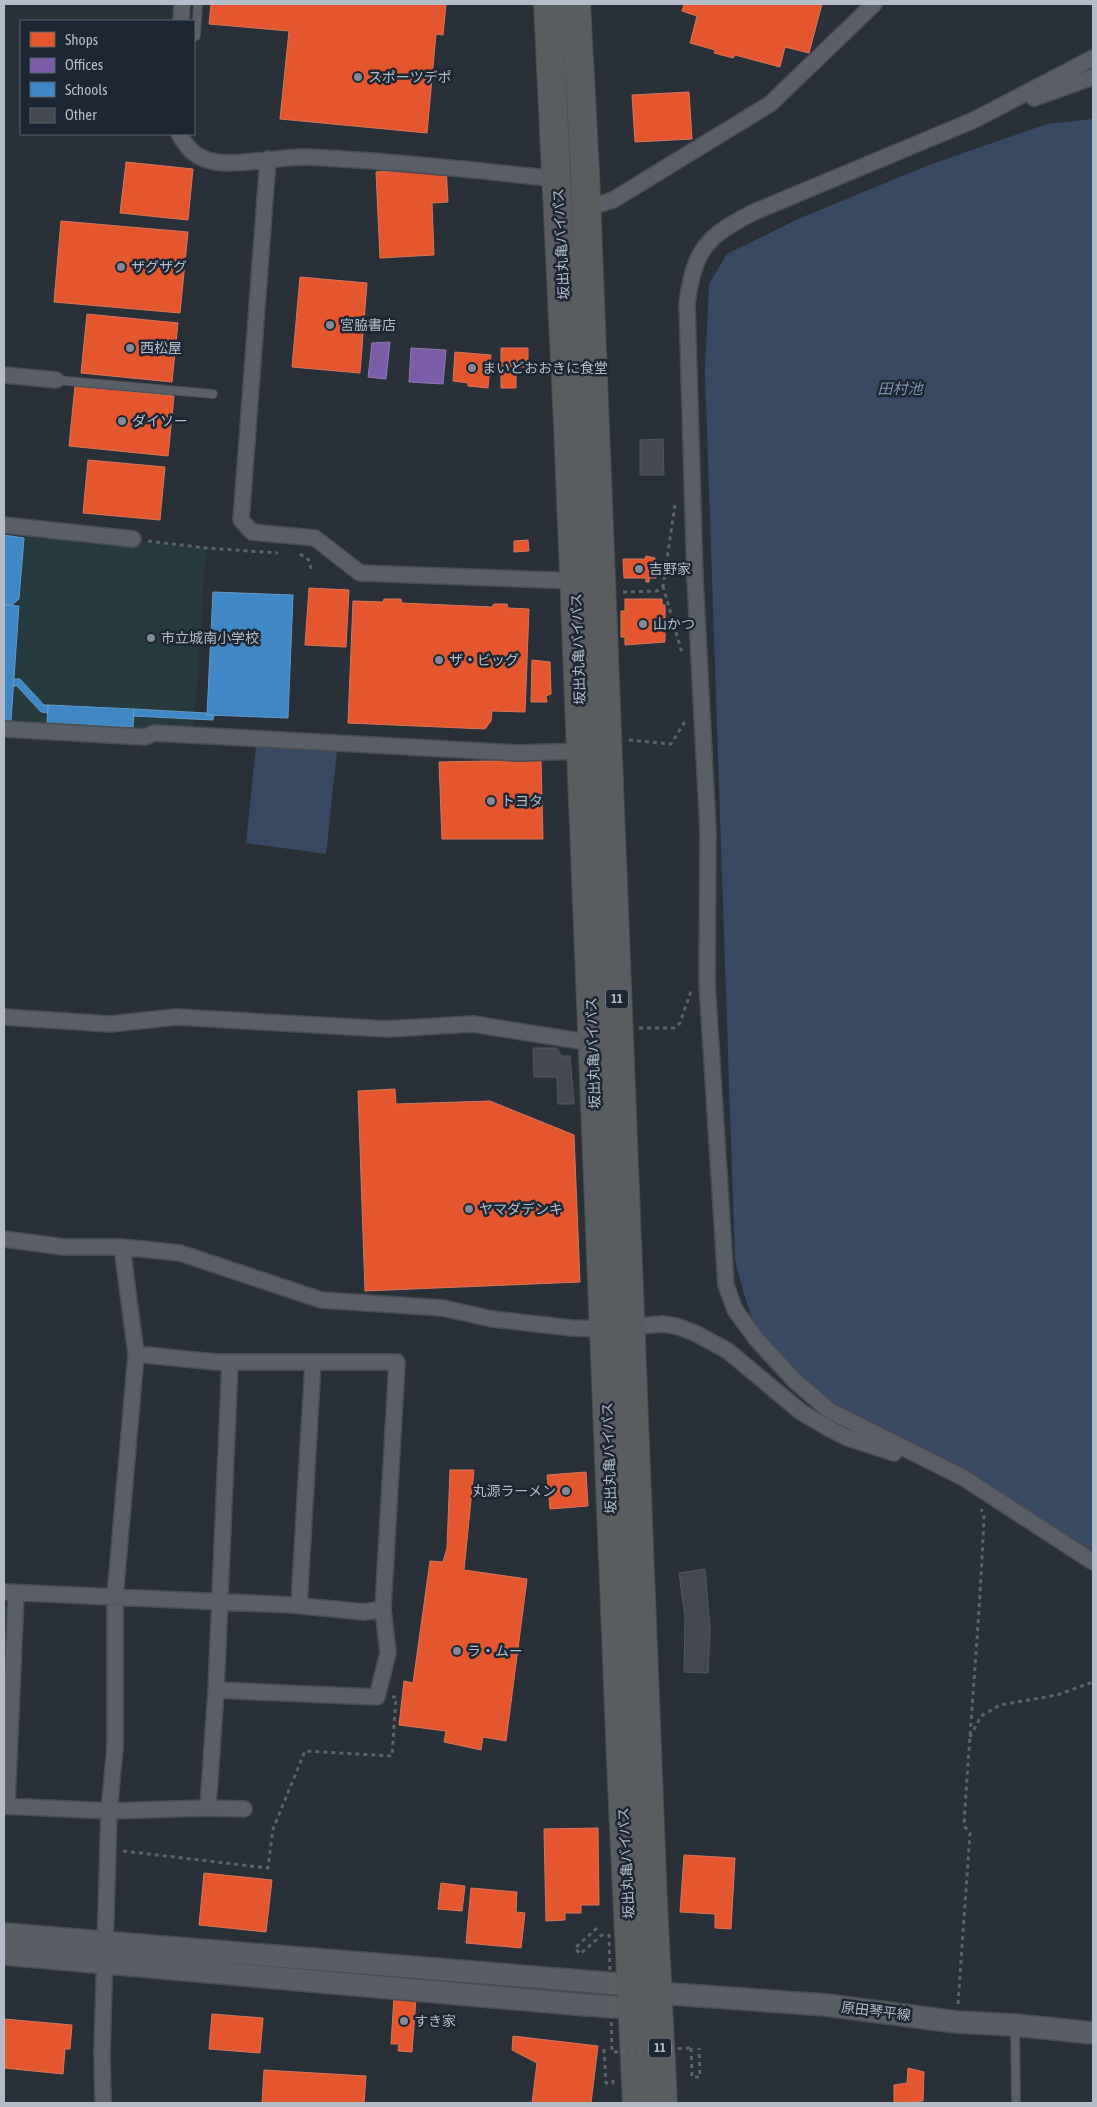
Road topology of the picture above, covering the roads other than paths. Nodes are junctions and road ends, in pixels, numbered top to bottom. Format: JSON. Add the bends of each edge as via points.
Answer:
{"nodes":[{"id":1,"x":182,"y":4,"type":"edge"},
{"id":2,"x":198,"y":4,"type":"edge"},
{"id":3,"x":548,"y":4,"type":"edge"},
{"id":4,"x":576,"y":4,"type":"edge"},
{"id":5,"x":874,"y":4,"type":"edge"},
{"id":6,"x":181,"y":20,"type":"edge"},
{"id":7,"x":195,"y":36,"type":"edge"},
{"id":8,"x":1093,"y":58,"type":"edge"},
{"id":9,"x":1093,"y":77,"type":"edge"},
{"id":10,"x":974,"y":120,"type":"junction"},
{"id":11,"x":180,"y":135,"type":"edge"},
{"id":12,"x":268,"y":159,"type":"junction"},
{"id":13,"x":558,"y":180,"type":"junction"},
{"id":14,"x":586,"y":208,"type":"junction"},
{"id":15,"x":4,"y":375,"type":"edge"},
{"id":16,"x":56,"y":380,"type":"joint"},
{"id":17,"x":213,"y":394,"type":"dead end"},
{"id":18,"x":4,"y":525,"type":"edge"},
{"id":19,"x":134,"y":539,"type":"road end"},
{"id":20,"x":591,"y":585,"type":"junction"},
{"id":21,"x":4,"y":729,"type":"edge"},
{"id":22,"x":582,"y":751,"type":"junction"},
{"id":23,"x":4,"y":1017,"type":"edge"},
{"id":24,"x":593,"y":1043,"type":"junction"},
{"id":25,"x":4,"y":1239,"type":"edge"},
{"id":26,"x":122,"y":1247,"type":"junction"},
{"id":27,"x":632,"y":1326,"type":"junction"},
{"id":28,"x":604,"y":1329,"type":"junction"},
{"id":29,"x":136,"y":1354,"type":"junction"},
{"id":30,"x":230,"y":1362,"type":"junction"},
{"id":31,"x":313,"y":1362,"type":"junction"},
{"id":32,"x":913,"y":1454,"type":"junction"},
{"id":33,"x":1093,"y":1562,"type":"edge"},
{"id":34,"x":10,"y":1593,"type":"edge"},
{"id":35,"x":115,"y":1597,"type":"junction"},
{"id":36,"x":219,"y":1603,"type":"junction"},
{"id":37,"x":299,"y":1606,"type":"junction"},
{"id":38,"x":383,"y":1610,"type":"junction"},
{"id":39,"x":216,"y":1690,"type":"junction"},
{"id":40,"x":5,"y":1806,"type":"edge"},
{"id":41,"x":208,"y":1808,"type":"junction"},
{"id":42,"x":244,"y":1809,"type":"dead end"},
{"id":43,"x":109,"y":1812,"type":"junction"},
{"id":44,"x":4,"y":1934,"type":"edge"},
{"id":45,"x":104,"y":1953,"type":"junction"},
{"id":46,"x":4,"y":1954,"type":"edge"},
{"id":47,"x":641,"y":1995,"type":"junction"},
{"id":48,"x":1015,"y":2025,"type":"junction"},
{"id":49,"x":1093,"y":2033,"type":"edge"},
{"id":50,"x":103,"y":2103,"type":"edge"},
{"id":51,"x":637,"y":2103,"type":"edge"},
{"id":52,"x":663,"y":2103,"type":"edge"},
{"id":53,"x":1016,"y":2103,"type":"edge"}],
"edges":[{"from":1,"to":6,"type":"street"},
{"from":2,"to":7,"type":"lane"},
{"from":3,"to":13,"type":"highway","name":"坂出丸亀バイパス","number":"11"},
{"from":4,"to":14,"type":"highway","name":"坂出丸亀バイパス","number":"11"},
{"from":5,"to":14,"type":"street","via":[[770,104],[613,200]]},
{"from":8,"to":10,"type":"street"},
{"from":9,"to":10,"type":"street"},
{"from":10,"to":32,"type":"street","via":[[754,212],[724,228],[708,241],[697,260],[687,303],[699,677],[708,831],[707,976],[726,1285],[734,1310],[795,1381],[830,1411]]},
{"from":11,"to":12,"type":"street","via":[[186,147],[198,157],[217,162]]},
{"from":12,"to":13,"type":"street","via":[[382,160]]},
{"from":12,"to":20,"type":"street","via":[[241,520],[245,526],[262,534],[315,538],[360,573]]},
{"from":13,"to":20,"type":"highway","name":"坂出丸亀バイパス","number":"11"},
{"from":14,"to":20,"type":"highway","name":"坂出丸亀バイパス","number":"11"},
{"from":15,"to":16,"type":"street"},
{"from":16,"to":17,"type":"lane"},
{"from":18,"to":19,"type":"street"},
{"from":20,"to":22,"type":"highway","name":"坂出丸亀バイパス","number":"11"},
{"from":20,"to":27,"type":"highway","name":"坂出丸亀バイパス","number":"11","via":[[606,736]]},
{"from":21,"to":22,"type":"street","via":[[145,737],[154,733],[518,753]]},
{"from":22,"to":24,"type":"highway","name":"坂出丸亀バイパス","number":"11"},
{"from":23,"to":24,"type":"street","via":[[110,1024],[176,1017],[386,1029],[473,1024]]},
{"from":24,"to":28,"type":"highway","name":"坂出丸亀バイパス","number":"11"},
{"from":25,"to":26,"type":"street","via":[[64,1247]]},
{"from":26,"to":28,"type":"street","via":[[180,1253],[322,1300],[443,1308],[529,1324]]},
{"from":26,"to":29,"type":"street"},
{"from":27,"to":28,"type":"street"},
{"from":27,"to":32,"type":"street","via":[[662,1324],[695,1333],[728,1351],[801,1412],[830,1429],[894,1453]]},
{"from":27,"to":47,"type":"highway","name":"坂出丸亀バイパス","number":"11"},
{"from":28,"to":47,"type":"highway","name":"坂出丸亀バイパス","number":"11"},
{"from":29,"to":30,"type":"street"},
{"from":29,"to":35,"type":"street"},
{"from":30,"to":31,"type":"street"},
{"from":30,"to":36,"type":"street"},
{"from":31,"to":37,"type":"street"},
{"from":31,"to":38,"type":"street","via":[[397,1362]]},
{"from":32,"to":33,"type":"street","via":[[964,1478]]},
{"from":34,"to":35,"type":"street"},
{"from":34,"to":40,"type":"street"},
{"from":35,"to":36,"type":"street"},
{"from":35,"to":43,"type":"street","via":[[115,1748]]},
{"from":36,"to":37,"type":"street"},
{"from":36,"to":39,"type":"street"},
{"from":37,"to":38,"type":"street","via":[[364,1612]]},
{"from":38,"to":39,"type":"street","via":[[388,1653],[377,1697]]},
{"from":39,"to":41,"type":"street"},
{"from":40,"to":43,"type":"street"},
{"from":41,"to":42,"type":"street"},
{"from":41,"to":43,"type":"street"},
{"from":43,"to":45,"type":"street"},
{"from":44,"to":45,"type":"street"},
{"from":45,"to":46,"type":"street"},
{"from":45,"to":47,"type":"street","name":"原田琴平線"},
{"from":45,"to":50,"type":"street"},
{"from":47,"to":48,"type":"street","name":"原田琴平線","via":[[826,2005],[956,2022]]},
{"from":47,"to":51,"type":"highway","name":"坂出丸亀バイパス","number":"11"},
{"from":47,"to":52,"type":"highway","name":"坂出丸亀バイパス","number":"11"},
{"from":48,"to":49,"type":"street","name":"原田琴平線"},
{"from":48,"to":53,"type":"lane"}]}
